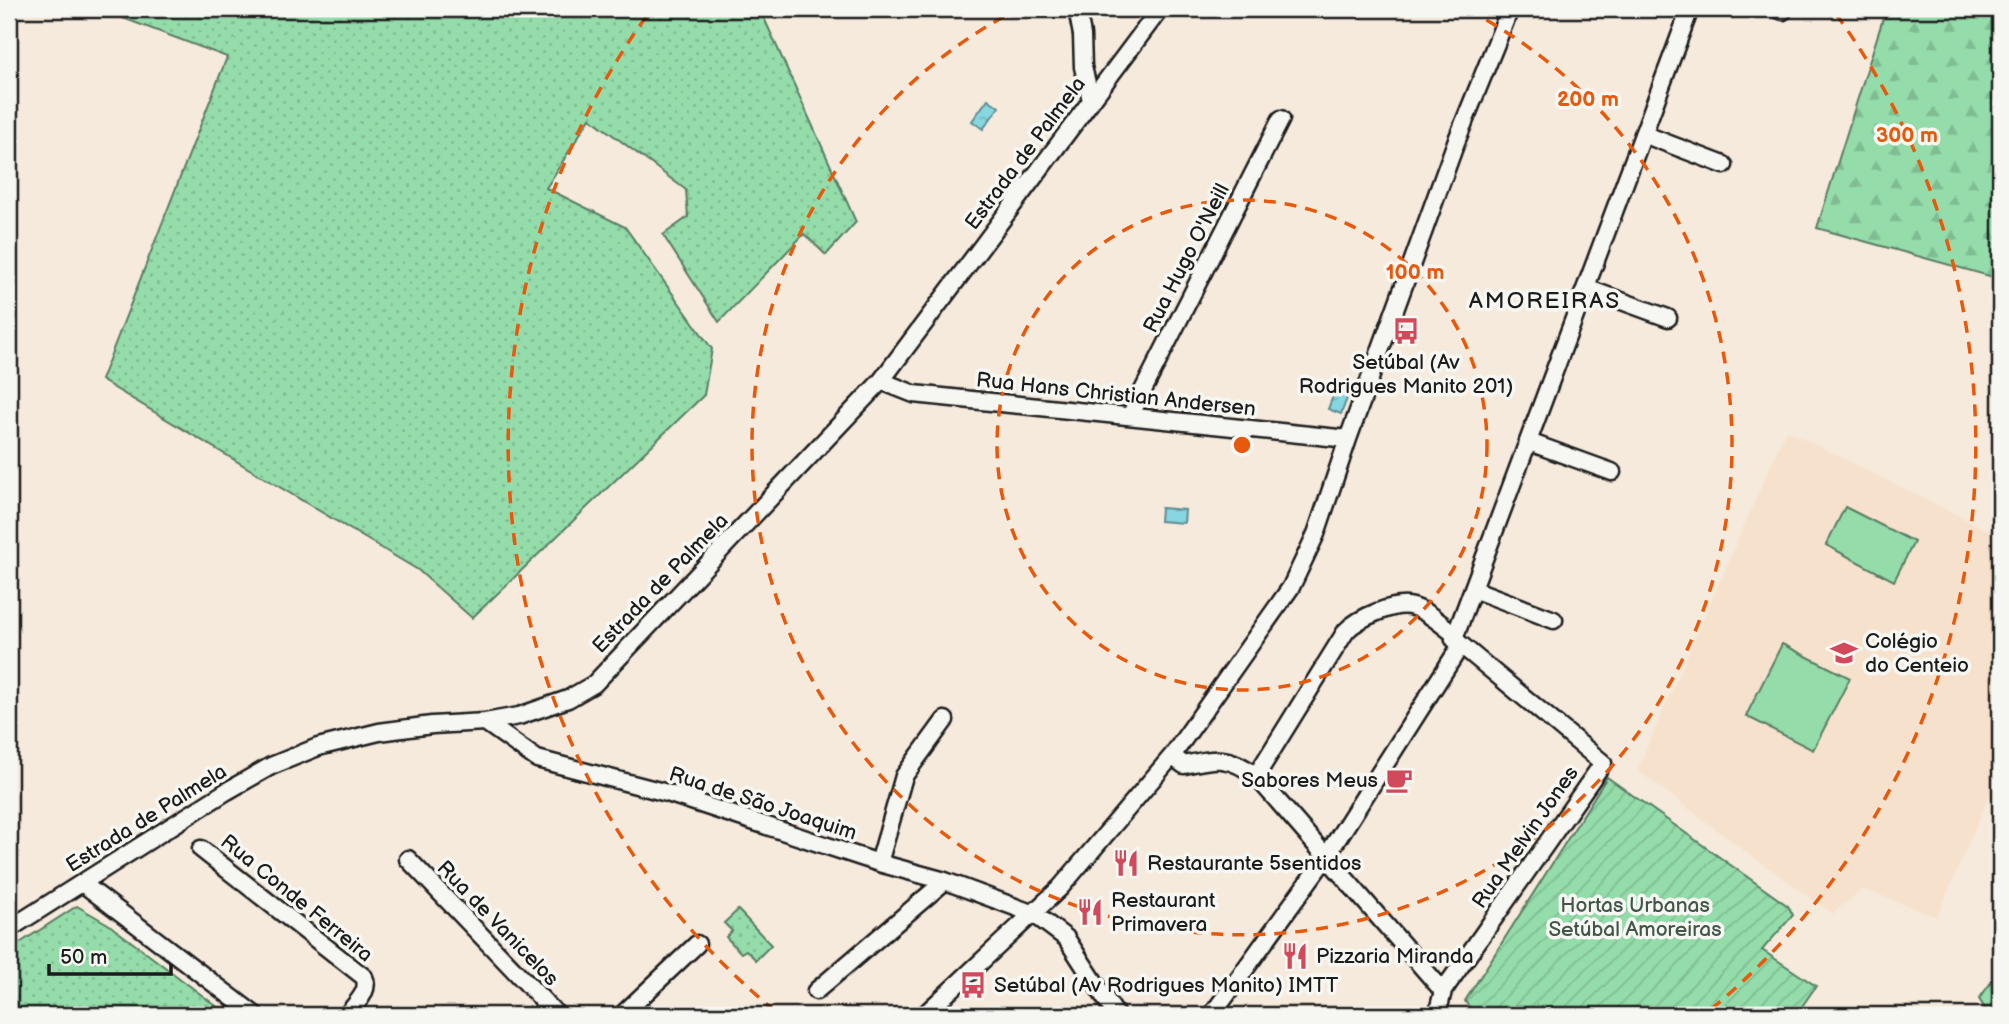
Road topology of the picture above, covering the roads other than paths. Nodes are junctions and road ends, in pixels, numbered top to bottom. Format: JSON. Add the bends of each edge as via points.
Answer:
{"nodes":[{"id":1,"x":1077,"y":9,"type":"edge"},
{"id":2,"x":1160,"y":9,"type":"edge"},
{"id":3,"x":1510,"y":9,"type":"edge"},
{"id":4,"x":1689,"y":9,"type":"edge"},
{"id":5,"x":1091,"y":100,"type":"junction"},
{"id":6,"x":1281,"y":119,"type":"dead end"},
{"id":7,"x":1643,"y":134,"type":"junction"},
{"id":8,"x":1724,"y":165,"type":"dead end"},
{"id":9,"x":1586,"y":288,"type":"junction"},
{"id":10,"x":1668,"y":318,"type":"dead end"},
{"id":11,"x":881,"y":381,"type":"junction"},
{"id":12,"x":1129,"y":416,"type":"junction"},
{"id":13,"x":1348,"y":439,"type":"junction"},
{"id":14,"x":1530,"y":442,"type":"junction"},
{"id":15,"x":1612,"y":472,"type":"dead end"},
{"id":16,"x":1474,"y":589,"type":"junction"},
{"id":17,"x":1554,"y":620,"type":"dead end"},
{"id":18,"x":1457,"y":640,"type":"junction"},
{"id":19,"x":945,"y":720,"type":"dead end"},
{"id":20,"x":485,"y":722,"type":"junction"},
{"id":21,"x":1172,"y":756,"type":"junction"},
{"id":22,"x":1256,"y":775,"type":"junction"},
{"id":23,"x":201,"y":849,"type":"dead end"},
{"id":24,"x":1326,"y":857,"type":"junction"},
{"id":25,"x":408,"y":859,"type":"dead end"},
{"id":26,"x":879,"y":863,"type":"junction"},
{"id":27,"x":945,"y":881,"type":"junction"},
{"id":28,"x":82,"y":883,"type":"junction"},
{"id":29,"x":1034,"y":914,"type":"junction"},
{"id":30,"x":9,"y":929,"type":"edge"},
{"id":31,"x":697,"y":944,"type":"dead end"},
{"id":32,"x":816,"y":991,"type":"dead end"},
{"id":33,"x":1443,"y":991,"type":"junction"},
{"id":34,"x":255,"y":1015,"type":"edge"},
{"id":35,"x":347,"y":1015,"type":"edge"},
{"id":36,"x":557,"y":1015,"type":"edge"},
{"id":37,"x":622,"y":1015,"type":"edge"},
{"id":38,"x":924,"y":1015,"type":"edge"},
{"id":39,"x":1116,"y":1015,"type":"edge"},
{"id":40,"x":1212,"y":1015,"type":"edge"},
{"id":41,"x":1437,"y":1015,"type":"edge"}],
"edges":[{"from":1,"to":5,"type":"street"},
{"from":2,"to":5,"type":"street","name":"Estrada de Palmela"},
{"from":3,"to":13,"type":"street","via":[[1456,142]]},
{"from":4,"to":7,"type":"street"},
{"from":5,"to":11,"type":"street","name":"Estrada de Palmela"},
{"from":6,"to":12,"type":"street","name":"Rua Hugo O'Neill"},
{"from":7,"to":8,"type":"street"},
{"from":7,"to":9,"type":"street"},
{"from":9,"to":10,"type":"street"},
{"from":9,"to":14,"type":"street"},
{"from":11,"to":12,"type":"street","name":"Rua Hans Christian Andersen","via":[[914,394]]},
{"from":11,"to":20,"type":"street","name":"Estrada de Palmela","via":[[594,684],[568,699]]},
{"from":12,"to":13,"type":"street","name":"Rua Hans Christian Andersen"},
{"from":13,"to":21,"type":"street","via":[[1316,534],[1291,587]]},
{"from":14,"to":15,"type":"street"},
{"from":14,"to":16,"type":"street"},
{"from":16,"to":17,"type":"street"},
{"from":16,"to":18,"type":"street"},
{"from":18,"to":22,"type":"street","via":[[1411,606],[1355,622]]},
{"from":18,"to":24,"type":"street"},
{"from":18,"to":33,"type":"street","name":"Rua Melvin Jones","via":[[1602,763]]},
{"from":19,"to":26,"type":"street","via":[[904,776]]},
{"from":20,"to":26,"type":"street","name":"Rua de São Joaquim","via":[[537,759],[667,793]]},
{"from":20,"to":28,"type":"street","name":"Estrada de Palmela","via":[[379,732],[318,747],[227,791]]},
{"from":21,"to":22,"type":"street","via":[[1184,765],[1228,760]]},
{"from":21,"to":29,"type":"street"},
{"from":22,"to":24,"type":"street"},
{"from":23,"to":35,"type":"street","name":"Rua Conde Ferreira","via":[[364,977],[366,989]]},
{"from":24,"to":33,"type":"street"},
{"from":24,"to":40,"type":"street"},
{"from":25,"to":36,"type":"street","name":"Rua de Vanicelos"},
{"from":26,"to":27,"type":"street","name":"Rua de São Joaquim"},
{"from":27,"to":29,"type":"street","name":"Rua de São Joaquim"},
{"from":27,"to":32,"type":"street"},
{"from":28,"to":30,"type":"street","name":"Estrada de Palmela"},
{"from":28,"to":34,"type":"street"},
{"from":29,"to":38,"type":"street"},
{"from":29,"to":39,"type":"street","name":"Rua de São Joaquim","via":[[1066,938]]},
{"from":31,"to":37,"type":"street"},
{"from":33,"to":41,"type":"street"}]}
